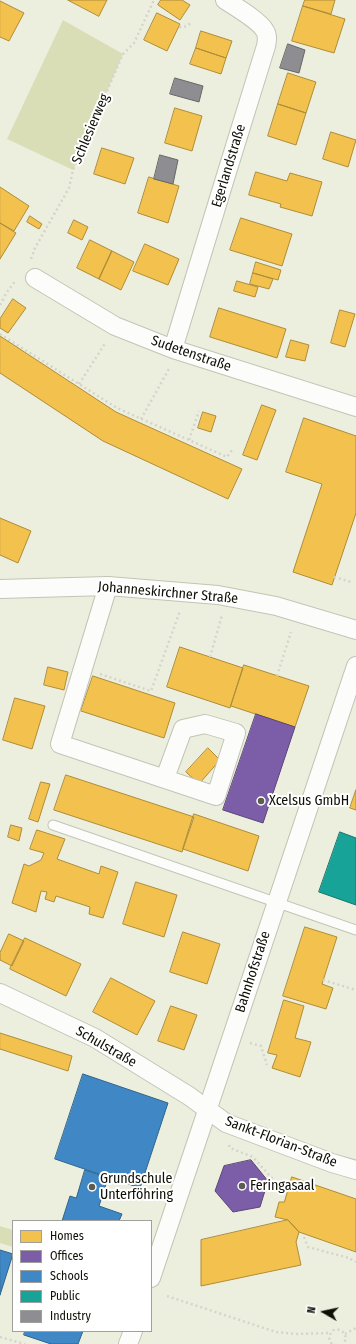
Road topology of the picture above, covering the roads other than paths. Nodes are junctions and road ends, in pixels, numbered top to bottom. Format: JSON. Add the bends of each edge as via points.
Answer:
{"nodes":[{"id":1,"x":226,"y":0,"type":"edge"},
{"id":2,"x":35,"y":278,"type":"dead end"},
{"id":3,"x":172,"y":357,"type":"junction"},
{"id":4,"x":356,"y":407,"type":"edge"},
{"id":5,"x":108,"y":586,"type":"junction"},
{"id":6,"x":0,"y":589,"type":"edge"},
{"id":7,"x":356,"y":630,"type":"edge"},
{"id":8,"x":356,"y":666,"type":"edge"},
{"id":9,"x":164,"y":778,"type":"junction"},
{"id":10,"x":53,"y":825,"type":"dead end"},
{"id":11,"x":276,"y":903,"type":"junction"},
{"id":12,"x":356,"y":930,"type":"edge"},
{"id":13,"x":0,"y":993,"type":"edge"},
{"id":14,"x":207,"y":1109,"type":"junction"},
{"id":15,"x":356,"y":1170,"type":"edge"},
{"id":16,"x":152,"y":1275,"type":"edge"},
{"id":17,"x":133,"y":1332,"type":"edge"},
{"id":18,"x":128,"y":1344,"type":"edge"}],
"edges":[{"from":1,"to":3,"type":"street","name":"Egerlandstraße","via":[[260,25],[267,36],[266,46]]},
{"from":2,"to":3,"type":"street","name":"Sudetenstraße"},
{"from":3,"to":4,"type":"street","name":"Sudetenstraße"},
{"from":5,"to":6,"type":"street","name":"Johanneskirchner Straße"},
{"from":5,"to":7,"type":"street","name":"Johanneskirchner Straße","via":[[218,595],[276,606]]},
{"from":5,"to":9,"type":"street","via":[[60,744]]},
{"from":8,"to":11,"type":"street","name":"Bahnhofstraße"},
{"from":9,"to":9,"type":"street","via":[[183,729],[205,724],[236,733],[216,796]]},
{"from":10,"to":11,"type":"lane"},
{"from":11,"to":12,"type":"lane"},
{"from":11,"to":14,"type":"street","name":"Bahnhofstraße"},
{"from":13,"to":14,"type":"street","name":"Schulstraße","via":[[95,1038]]},
{"from":14,"to":15,"type":"street","name":"Sankt-Florian-Straße","via":[[226,1122]]},
{"from":14,"to":16,"type":"street","name":"Bahnhofstraße"},
{"from":17,"to":18,"type":"street"}]}
